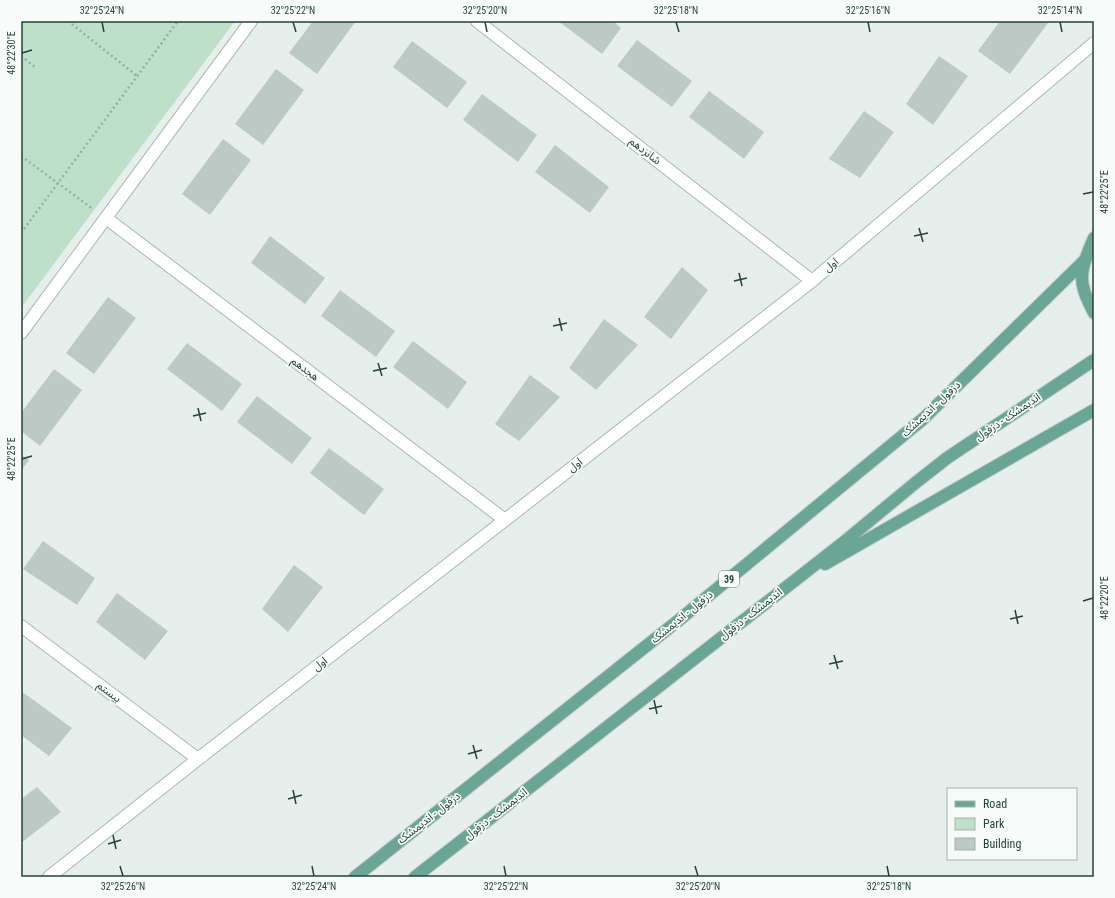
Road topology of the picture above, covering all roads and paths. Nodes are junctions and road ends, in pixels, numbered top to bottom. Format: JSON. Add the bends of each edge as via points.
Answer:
{"nodes":[{"id":1,"x":68,"y":21,"type":"edge"},
{"id":2,"x":178,"y":21,"type":"edge"},
{"id":3,"x":251,"y":21,"type":"edge"},
{"id":4,"x":477,"y":21,"type":"edge"},
{"id":5,"x":1094,"y":43,"type":"edge"},
{"id":6,"x":21,"y":56,"type":"edge"},
{"id":7,"x":35,"y":67,"type":"dead end"},
{"id":8,"x":137,"y":76,"type":"junction"},
{"id":9,"x":21,"y":156,"type":"edge"},
{"id":10,"x":58,"y":183,"type":"junction"},
{"id":11,"x":106,"y":218,"type":"junction"},
{"id":12,"x":21,"y":233,"type":"edge"},
{"id":13,"x":1094,"y":238,"type":"edge"},
{"id":14,"x":1085,"y":260,"type":"junction"},
{"id":15,"x":812,"y":281,"type":"junction"},
{"id":16,"x":1094,"y":313,"type":"edge"},
{"id":17,"x":21,"y":333,"type":"edge"},
{"id":18,"x":1094,"y":360,"type":"edge"},
{"id":19,"x":1094,"y":410,"type":"edge"},
{"id":20,"x":505,"y":520,"type":"junction"},
{"id":21,"x":788,"y":586,"type":"junction"},
{"id":22,"x":21,"y":626,"type":"edge"},
{"id":23,"x":198,"y":759,"type":"junction"},
{"id":24,"x":49,"y":877,"type":"edge"},
{"id":25,"x":355,"y":877,"type":"edge"},
{"id":26,"x":415,"y":877,"type":"edge"}],
"edges":[{"from":1,"to":8,"type":"path"},
{"from":2,"to":8,"type":"path"},
{"from":3,"to":11,"type":"street"},
{"from":4,"to":15,"type":"street","name":"شانزدهم"},
{"from":5,"to":15,"type":"street","name":"اول"},
{"from":6,"to":7,"type":"path"},
{"from":8,"to":10,"type":"path"},
{"from":9,"to":10,"type":"path"},
{"from":10,"to":11,"type":"path"},
{"from":10,"to":12,"type":"path"},
{"from":11,"to":17,"type":"street"},
{"from":11,"to":20,"type":"street","name":"هجدهم"},
{"from":13,"to":14,"type":"main road","number":"39"},
{"from":14,"to":16,"type":"main road","number":"39","via":[[1082,274],[1083,290]]},
{"from":14,"to":25,"type":"main road","name":"دزفول - اندیمشک","number":"39","via":[[923,418],[679,620]]},
{"from":15,"to":20,"type":"street","name":"اول"},
{"from":18,"to":21,"type":"main road","name":"اندیمشک - دزفول","via":[[948,458]]},
{"from":19,"to":21,"type":"main road"},
{"from":20,"to":23,"type":"street","name":"اول"},
{"from":21,"to":26,"type":"main road","name":"اندیمشک - دزفول"},
{"from":22,"to":23,"type":"street","name":"بیستم"},
{"from":23,"to":24,"type":"street","name":"اول"}]}
